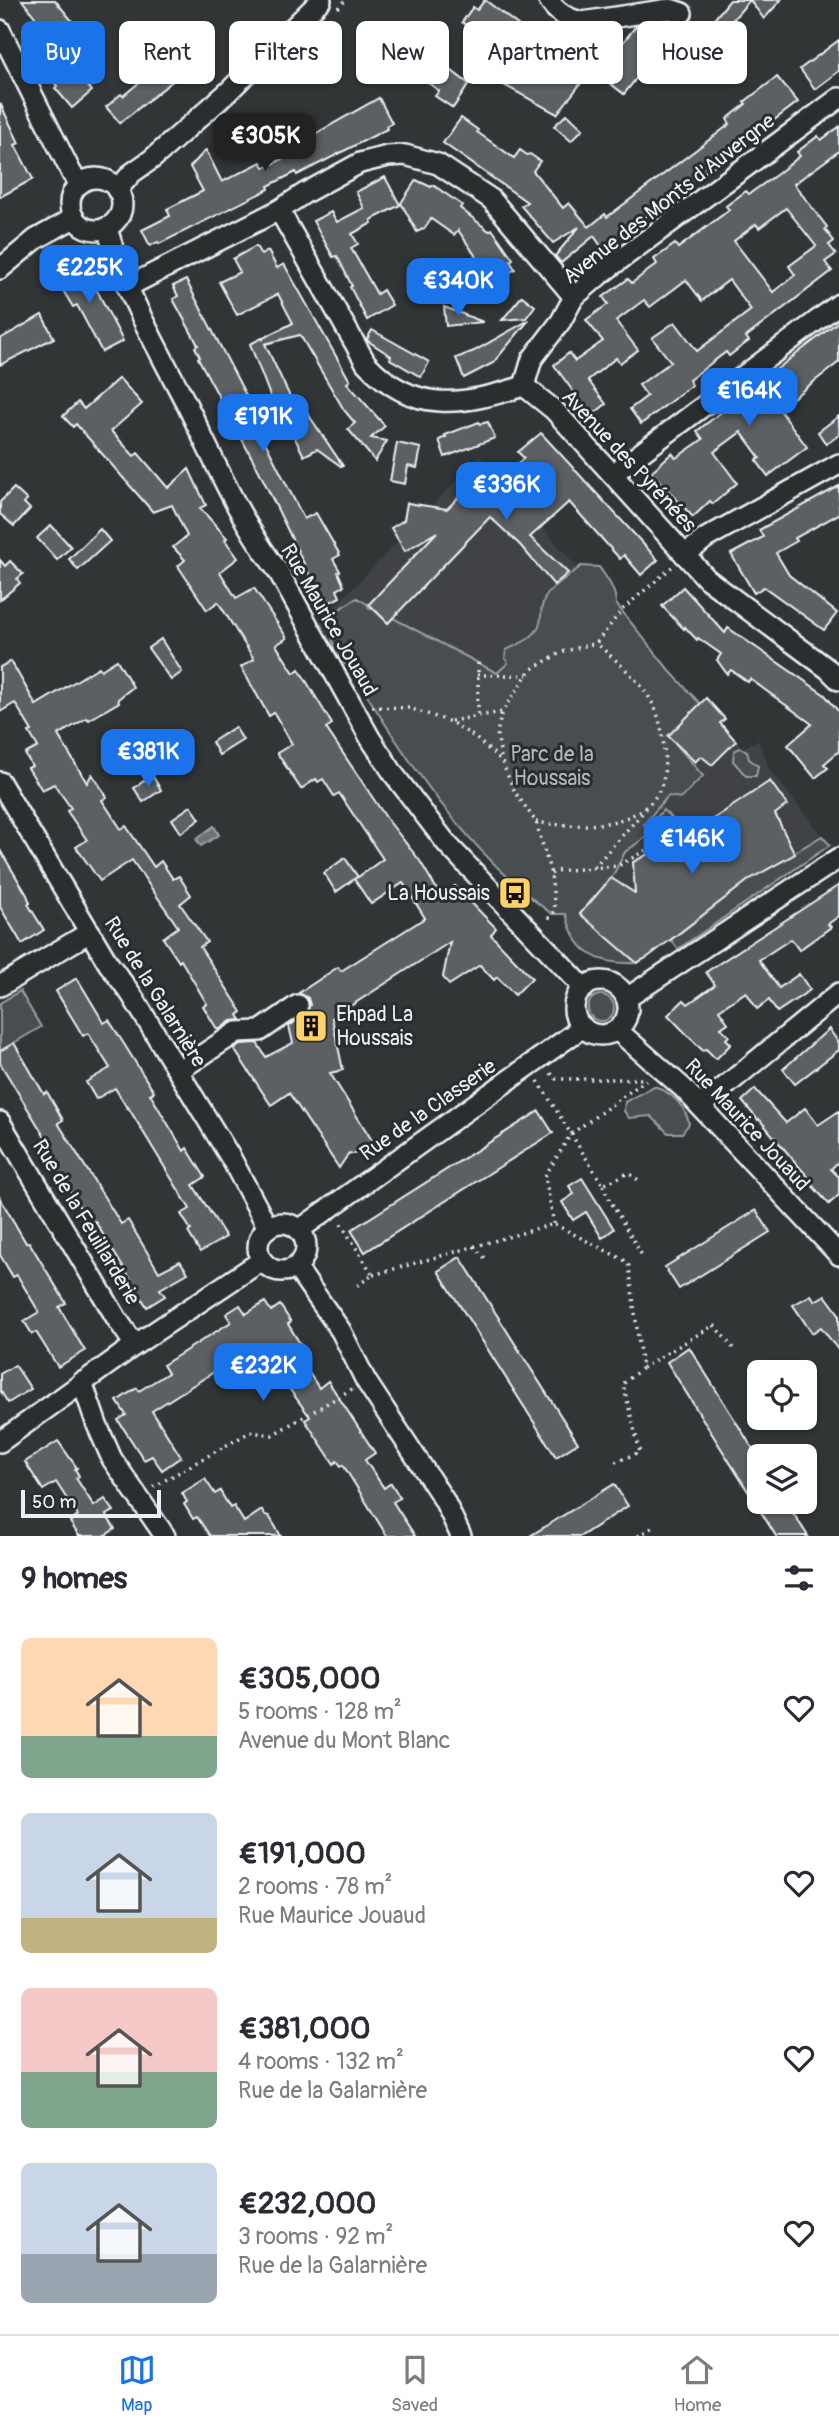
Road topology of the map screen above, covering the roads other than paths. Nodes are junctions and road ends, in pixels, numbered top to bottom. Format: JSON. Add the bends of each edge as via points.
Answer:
{"nodes":[{"id":1,"x":321,"y":0,"type":"edge"},
{"id":2,"x":549,"y":0,"type":"edge"},
{"id":3,"x":682,"y":13,"type":"dead end"},
{"id":4,"x":0,"y":30,"type":"edge"},
{"id":5,"x":839,"y":98,"type":"edge"},
{"id":6,"x":81,"y":183,"type":"junction"},
{"id":7,"x":117,"y":190,"type":"junction"},
{"id":8,"x":279,"y":210,"type":"junction"},
{"id":9,"x":74,"y":218,"type":"junction"},
{"id":10,"x":107,"y":227,"type":"junction"},
{"id":11,"x":0,"y":269,"type":"edge"},
{"id":12,"x":129,"y":286,"type":"junction"},
{"id":13,"x":574,"y":298,"type":"junction"},
{"id":14,"x":839,"y":304,"type":"edge"},
{"id":15,"x":524,"y":386,"type":"junction"},
{"id":16,"x":839,"y":464,"type":"edge"},
{"id":17,"x":613,"y":474,"type":"junction"},
{"id":18,"x":685,"y":555,"type":"junction"},
{"id":19,"x":835,"y":669,"type":"edge"},
{"id":20,"x":0,"y":782,"type":"edge"},
{"id":21,"x":839,"y":858,"type":"edge"},
{"id":22,"x":90,"y":932,"type":"junction"},
{"id":23,"x":0,"y":986,"type":"edge"},
{"id":24,"x":584,"y":988,"type":"junction"},
{"id":25,"x":839,"y":993,"type":"edge"},
{"id":26,"x":627,"y":998,"type":"junction"},
{"id":27,"x":298,"y":1005,"type":"dead end"},
{"id":28,"x":583,"y":1027,"type":"junction"},
{"id":29,"x":618,"y":1030,"type":"junction"},
{"id":30,"x":178,"y":1071,"type":"junction"},
{"id":31,"x":701,"y":1107,"type":"junction"},
{"id":32,"x":0,"y":1122,"type":"edge"},
{"id":33,"x":268,"y":1228,"type":"junction"},
{"id":34,"x":299,"y":1230,"type":"junction"},
{"id":35,"x":839,"y":1255,"type":"edge"},
{"id":36,"x":261,"y":1261,"type":"junction"},
{"id":37,"x":296,"y":1267,"type":"junction"},
{"id":38,"x":135,"y":1345,"type":"junction"},
{"id":39,"x":82,"y":1382,"type":"junction"},
{"id":40,"x":0,"y":1442,"type":"edge"},
{"id":41,"x":165,"y":1536,"type":"edge"},
{"id":42,"x":461,"y":1536,"type":"edge"}],
"edges":[{"from":1,"to":7,"type":"street","via":[[228,92]]},
{"from":2,"to":3,"type":"street","via":[[559,12],[582,22],[670,9]]},
{"from":4,"to":6,"type":"street","via":[[72,174]]},
{"from":5,"to":13,"type":"street","name":"Avenue des Monts d'Auvergne"},
{"from":6,"to":7,"type":"street","via":[[102,179]]},
{"from":6,"to":9,"type":"street","via":[[71,199]]},
{"from":7,"to":10,"type":"street","via":[[121,212]]},
{"from":8,"to":12,"type":"street"},
{"from":8,"to":13,"type":"street","via":[[359,163],[388,156],[422,159],[462,178],[496,204]]},
{"from":8,"to":15,"type":"street","via":[[366,363],[394,388],[443,402],[489,397]]},
{"from":9,"to":10,"type":"street","via":[[89,229]]},
{"from":9,"to":11,"type":"street","via":[[36,239]]},
{"from":10,"to":12,"type":"street","name":"Rue Maurice Jouaud"},
{"from":12,"to":24,"type":"street","name":"Rue Maurice Jouaud","via":[[259,546],[278,571],[376,748],[447,844]]},
{"from":13,"to":15,"type":"street","name":"Avenue des Monts d'Auvergne","via":[[532,359]]},
{"from":14,"to":17,"type":"street"},
{"from":15,"to":17,"type":"street","name":"Avenue des Pyrénées","via":[[554,410]]},
{"from":16,"to":18,"type":"street","via":[[706,538]]},
{"from":17,"to":18,"type":"street","name":"Avenue des Pyrénées"},
{"from":18,"to":19,"type":"street","name":"Avenue des Pyrénées","via":[[707,579]]},
{"from":20,"to":22,"type":"street","name":"Rue de la Galarnière"},
{"from":21,"to":26,"type":"street"},
{"from":22,"to":23,"type":"street"},
{"from":22,"to":30,"type":"street","name":"Rue de la Galarnière"},
{"from":24,"to":26,"type":"street","via":[[605,981],[616,985]]},
{"from":24,"to":28,"type":"street","via":[[575,1010]]},
{"from":25,"to":31,"type":"street"},
{"from":26,"to":29,"type":"street","via":[[626,1018]]},
{"from":27,"to":30,"type":"street","via":[[260,1031],[237,1032]]},
{"from":28,"to":29,"type":"street","via":[[597,1035]]},
{"from":28,"to":34,"type":"street","name":"Rue de la Classerie"},
{"from":29,"to":31,"type":"street","name":"Rue Maurice Jouaud","via":[[654,1073]]},
{"from":30,"to":33,"type":"street","name":"Rue de la Galarnière"},
{"from":31,"to":35,"type":"street","name":"Rue Maurice Jouaud"},
{"from":32,"to":38,"type":"street","name":"Rue de la Feuillarderie"},
{"from":33,"to":34,"type":"street","via":[[286,1224]]},
{"from":33,"to":36,"type":"street","via":[[258,1244]]},
{"from":34,"to":37,"type":"street","via":[[306,1251]]},
{"from":36,"to":37,"type":"street","via":[[279,1272]]},
{"from":36,"to":38,"type":"street"},
{"from":37,"to":42,"type":"street","via":[[341,1331],[366,1381],[444,1500]]},
{"from":38,"to":39,"type":"street"},
{"from":39,"to":40,"type":"street"},
{"from":39,"to":41,"type":"street","via":[[112,1459]]}]}
